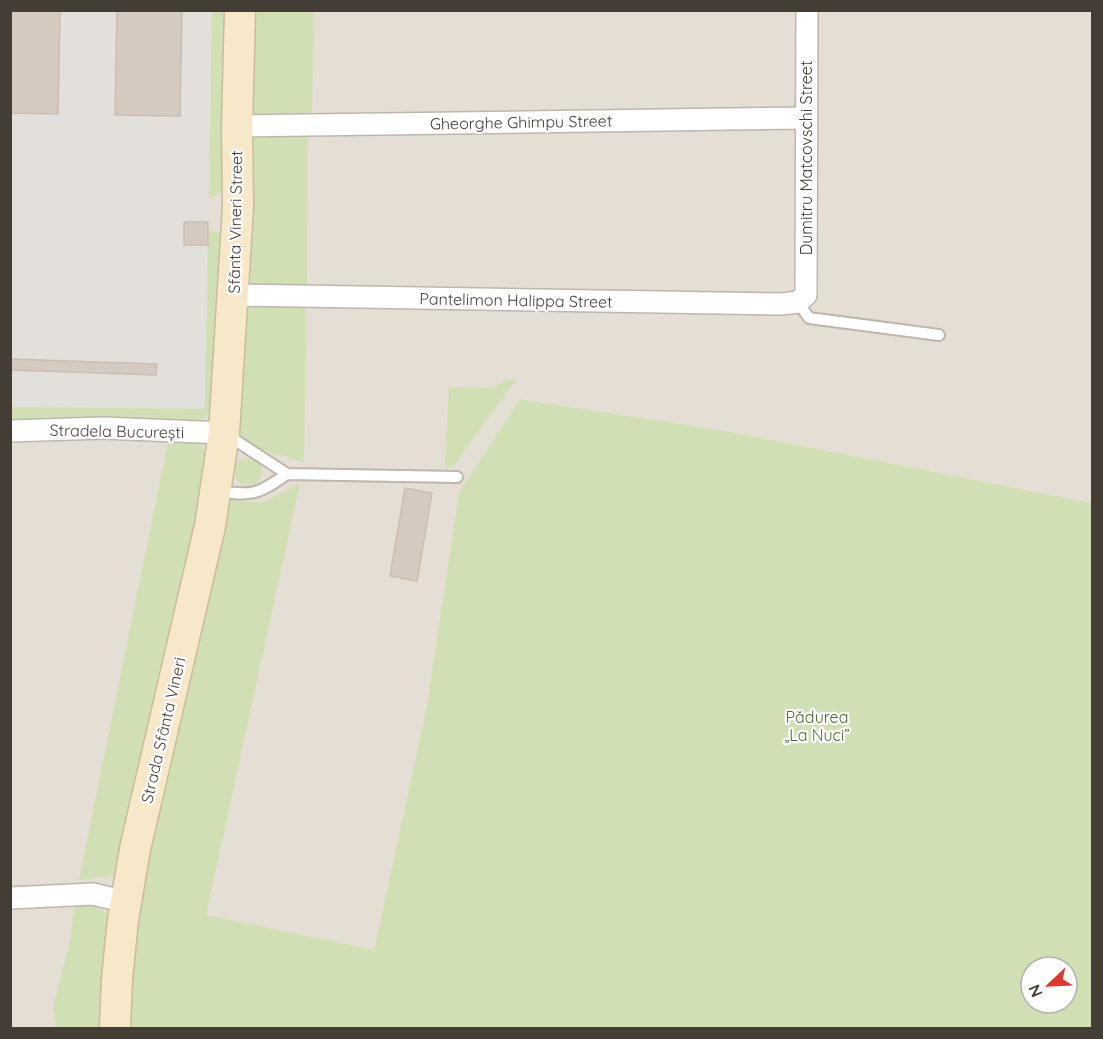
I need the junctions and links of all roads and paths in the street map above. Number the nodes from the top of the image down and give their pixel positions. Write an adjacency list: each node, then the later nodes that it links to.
1 (240, 10): 4 (street, Sfânta Vineri Street)
2 (807, 10): 3 (street, Dumitru Matcovschi Street)
3 (806, 118): 4 (street, Gheorghe Ghimpu Street); 6 (street, Dumitru Matcovschi Street)
4 (237, 126): 5 (street, Sfânta Vineri Street)
5 (233, 295): 6 (street, Pantelimon Halippa Street); 9 (street, Sfânta Vineri Street)
6 (798, 302): 7 (lane)
7 (939, 335)
8 (10, 431): 9 (street, Stradela București)
9 (224, 433): 10 (lane); 12 (street, Strada Sfânta Vineri)
10 (287, 474): 11 (lane); 12 (lane)
11 (457, 477)
12 (216, 492): 14 (street, Strada Sfânta Vineri)
13 (10, 897): 14 (street)
14 (126, 902): 15 (street, Strada Sfânta Vineri)
15 (115, 1029)

